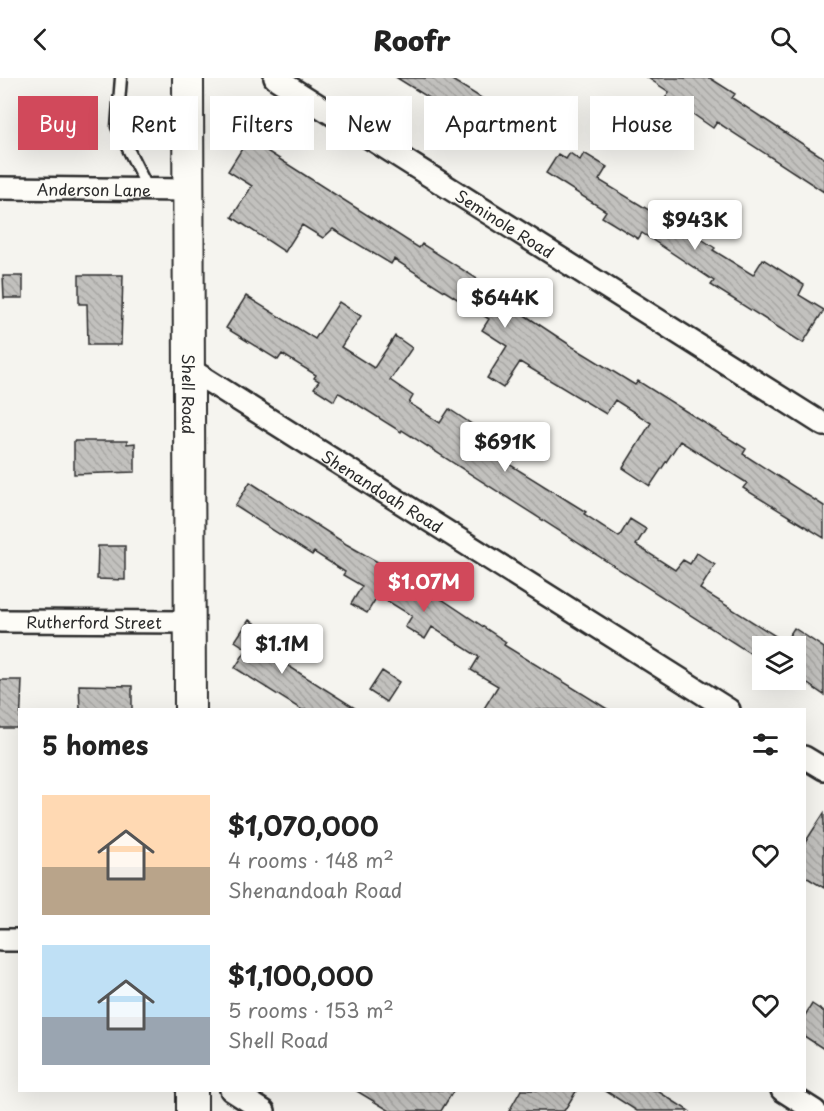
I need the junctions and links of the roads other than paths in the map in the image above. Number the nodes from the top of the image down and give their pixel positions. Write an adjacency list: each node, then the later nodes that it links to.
1 (121, 78): 5 (lane)
2 (188, 78): 6 (street, Shell Road)
3 (275, 78): 8 (street, Seminole Road)
4 (0, 188): 5 (street, Anderson Lane)
5 (148, 189): 6 (street, Anderson Lane)
6 (189, 190): 7 (street, Shell Road)
7 (188, 368): 10 (street, Shell Road); 12 (street, Shenandoah Road)
8 (824, 425)
9 (0, 621): 10 (street, Rutherford Street)
10 (189, 622): 11 (street, Shell Road)
11 (190, 708)
12 (726, 708)
13 (806, 758): 14 (street)
14 (824, 769)
15 (0, 940): 16 (street)
16 (18, 940)
17 (192, 1092): 20 (street)
18 (234, 1092): 21 (street)
19 (785, 1092): 22 (street)
20 (192, 1111)
21 (264, 1111)
22 (815, 1111)

